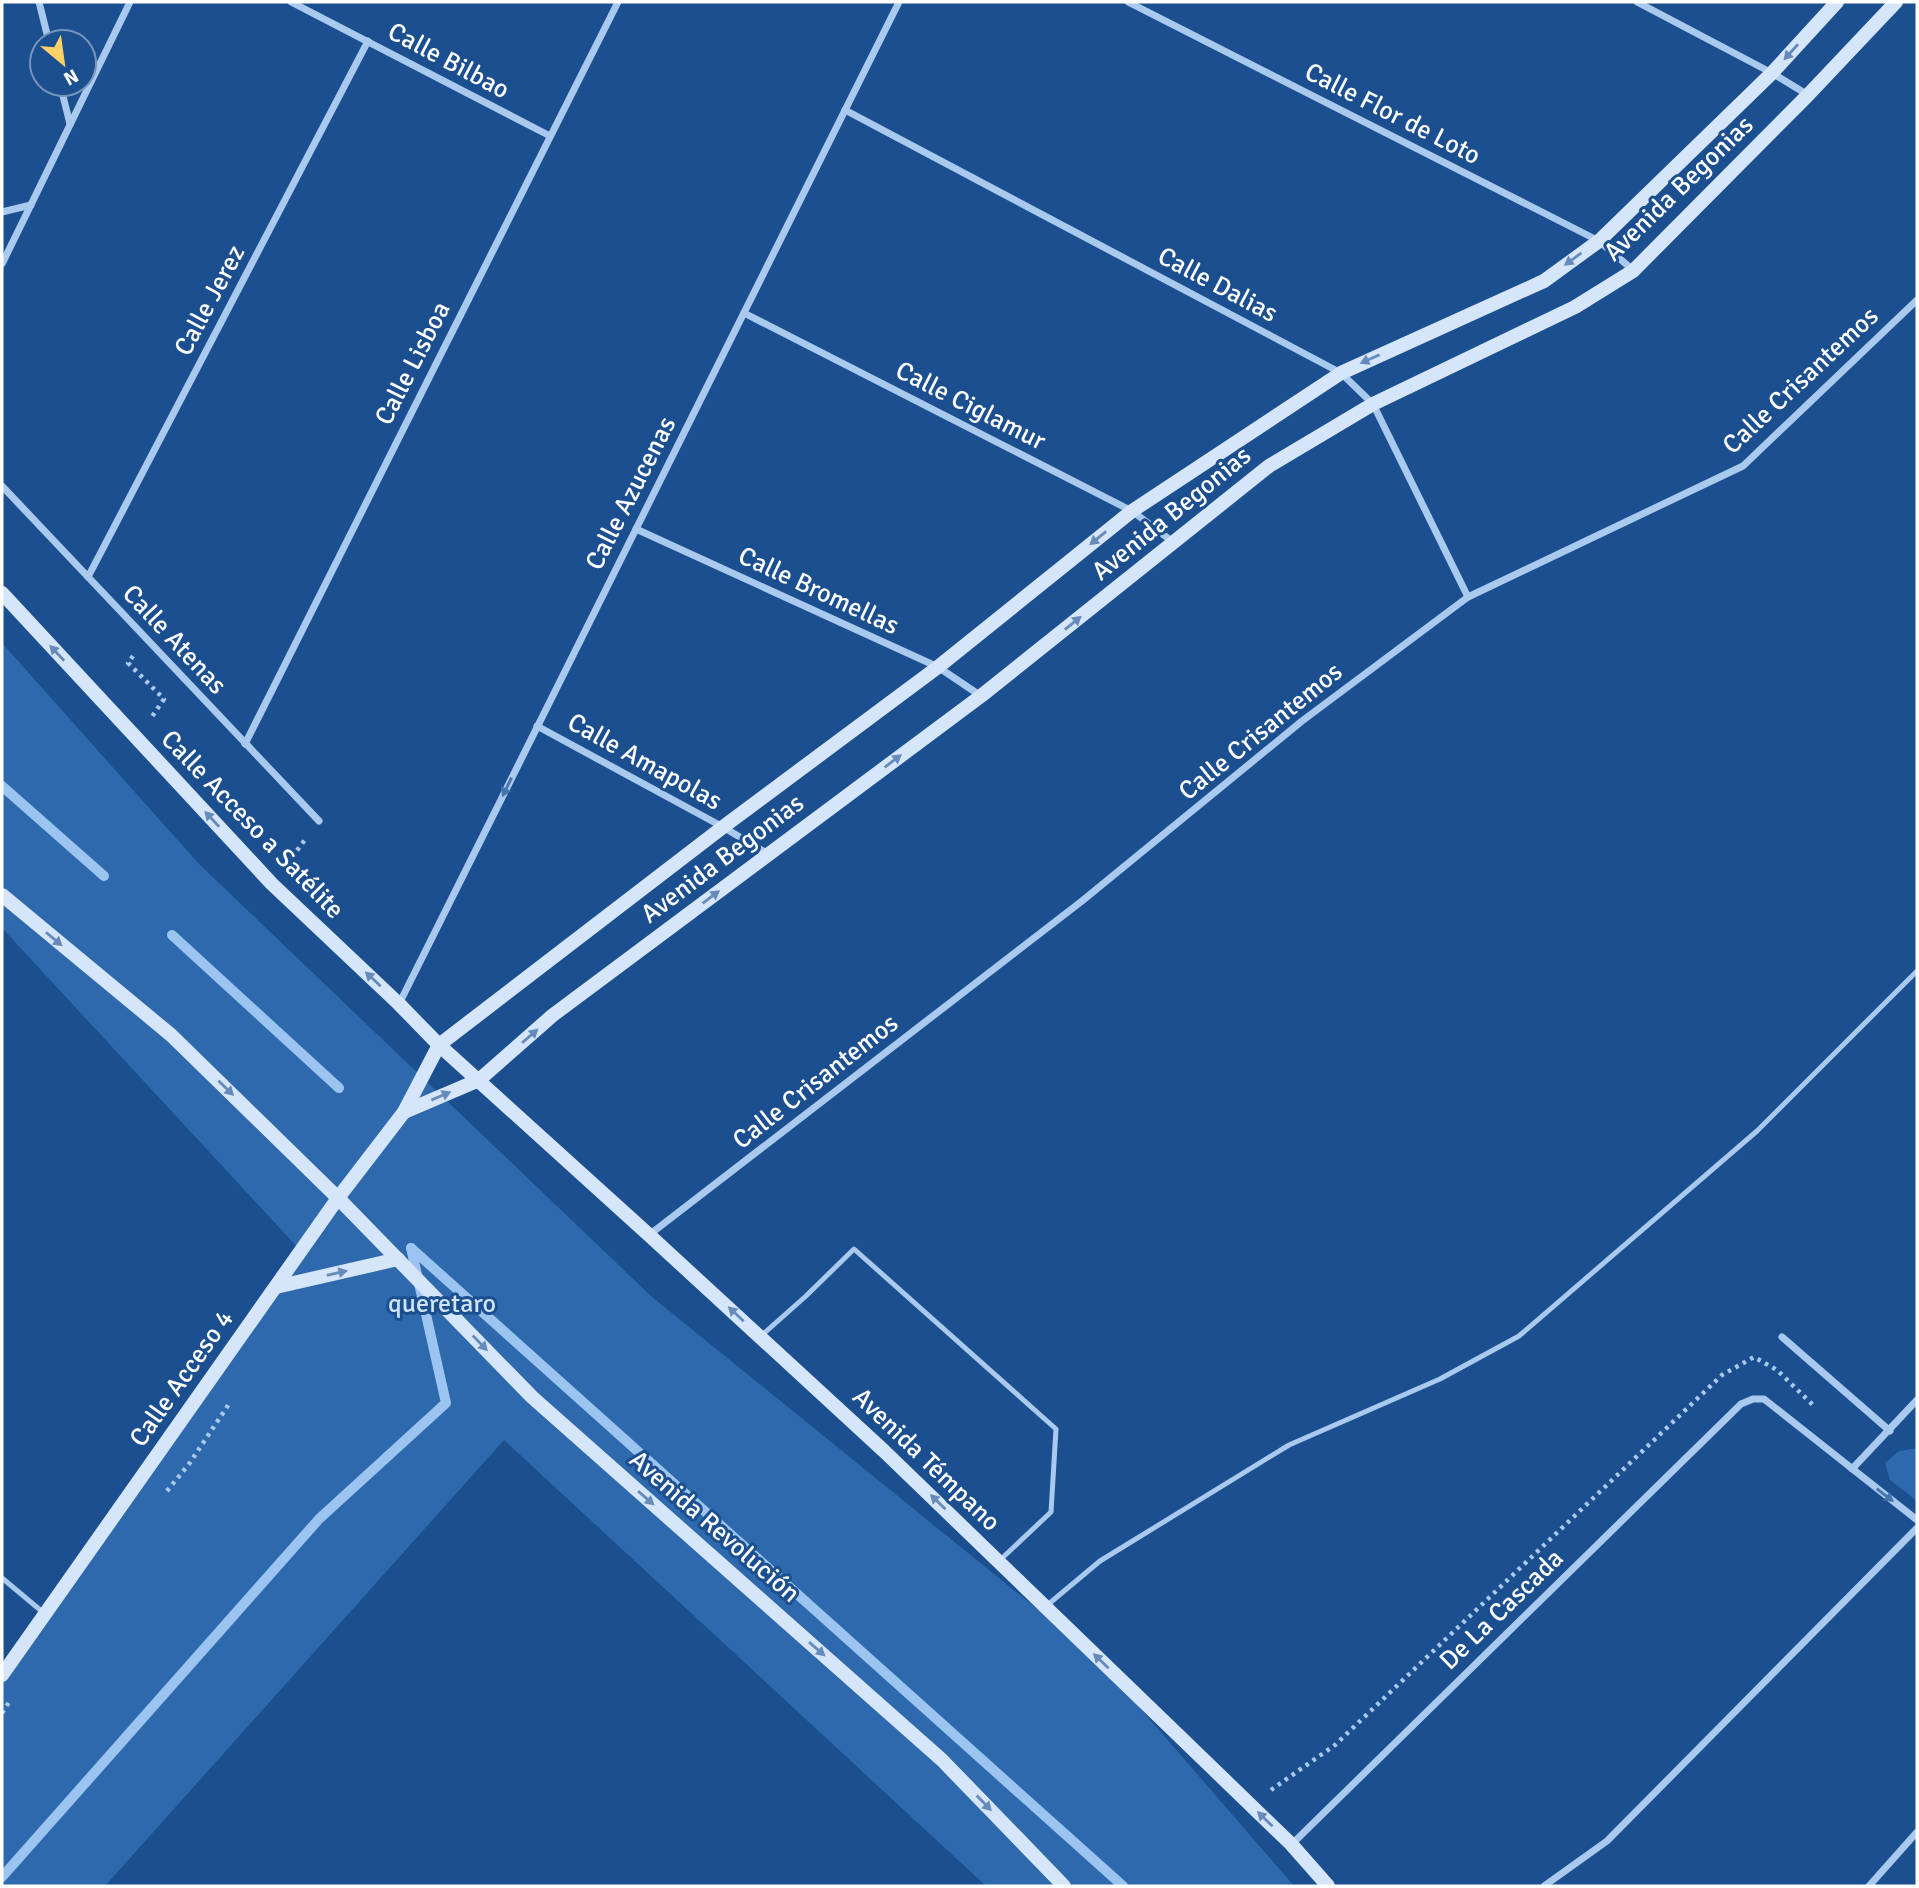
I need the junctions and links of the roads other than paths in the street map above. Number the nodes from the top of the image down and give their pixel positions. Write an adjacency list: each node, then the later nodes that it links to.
1 (39, 2): 10 (street)
2 (130, 2): 16 (street)
3 (291, 2): 11 (street, Calle Bilbao)
4 (618, 2): 17 (street, Calle Lisboa)
5 (900, 2): 15 (street, Calle Azucenas)
6 (1128, 2): 20 (street, Calle Flor de Loto)
7 (1637, 2): 12 (street)
8 (1837, 2): 12 (street, Avenida Begonias, one-way to 12)
9 (1896, 2): 13 (street, Avenida Begonias)
10 (46, 28)
11 (368, 41): 17 (street, Calle Bilbao); 31 (street, Calle Jerez)
12 (1772, 73): 13 (street); 20 (street, Avenida Begonias)
13 (1808, 95): 22 (street, Avenida Begonias)
14 (63, 98): 16 (street)
15 (845, 110): 24 (street, Calle Azucenas); 25 (street, Calle Dalias)
16 (70, 125): 18 (street)
17 (550, 136): 37 (street, Calle Lisboa)
18 (31, 205): 19 (street); 21 (street)
19 (2, 212)
20 (1599, 241): 22 (street, Calle Flor de Loto); 25 (street, Avenida Begonias, one-way to 25)
21 (2, 264)
22 (1633, 271): 26 (street, Avenida Begonias)
23 (1917, 300): 33 (street, Calle Crisantemos)
24 (744, 313): 28 (street, Calle Ciglamur); 29 (street, Calle Azucenas)
25 (1341, 373): 26 (street, Calle Dalias); 28 (street, Avenida Begonias)
26 (1373, 404): 30 (street, Avenida Begonias); 33 (street, Calle Dalias)
27 (2, 486): 31 (street, Calle Atenas)
28 (1132, 511): 30 (street, Calle Ciglamur); 34 (street, Avenida Begonias, one-way to 34)
29 (636, 529): 34 (street, Calle Bromellas); 36 (street, Calle Azucenas)
30 (1173, 543): 35 (street, Avenida Begonias, one-way to 30)
31 (88, 577): 37 (street, Calle Atenas)
32 (2, 593): 43 (street, Calle Acceso a Satélite, one-way to 32)
33 (1468, 597): 48 (street, Calle Crisantemos)
34 (938, 667): 35 (street, Calle Bromellas); 39 (street, Avenida Begonias)
35 (981, 696): 40 (street, Avenida Begonias, one-way to 35)
36 (537, 726): 39 (street, Calle Amapolas); 43 (street, Calle Azucenas, one-way to 43)
37 (245, 744): 38 (street, Calle Atenas)
38 (319, 821)
39 (723, 827): 40 (street, Calle Amapolas); 44 (street, Avenida Begonias)
40 (768, 854): 45 (street, Avenida Begonias, one-way to 40)
41 (2, 895): 47 (street, one-way to 47)
42 (1917, 971): 60 (lane)
43 (399, 1004): 44 (street, Calle Acceso a Satélite)
44 (439, 1045): 45 (street, Calle Acceso a Satélite); 46 (street, Calle Acceso 4)
45 (479, 1080): 46 (street, Calle Acceso 4, one-way to 45); 48 (street, Avenida Témpano)
46 (404, 1112): 47 (street, Calle Acceso 4)
47 (338, 1198): 49 (street, Avenida Revolución); 50 (street, Calle Acceso 4)
48 (649, 1235): 51 (street, Avenida Témpano, one-way to 48)
49 (398, 1259): 50 (street, one-way to 49); 65 (street, Avenida Revolución, one-way to 65)
50 (276, 1287): 61 (street, Calle Acceso 4)
51 (760, 1336): 58 (street, Avenida Témpano, one-way to 51); 58 (lane)
52 (1782, 1337): 54 (street)
53 (1915, 1406): 54 (street)
54 (1890, 1431): 55 (street)
55 (1852, 1469): 56 (street, one-way to 56); 64 (street, De La Cascada)
56 (1917, 1520)
57 (1917, 1528): 67 (street)
58 (999, 1561): 60 (street, Avenida Témpano)
59 (2, 1578): 61 (lane)
60 (1045, 1606): 64 (street, Avenida Témpano, one-way to 60)
61 (44, 1614): 62 (street, Calle Acceso 4)
62 (2, 1675)
63 (1917, 1832): 68 (street)
64 (1291, 1844): 66 (street, Avenida Témpano)
65 (1064, 1886)
66 (1328, 1886)
67 (1544, 1886)
68 (1869, 1886)

